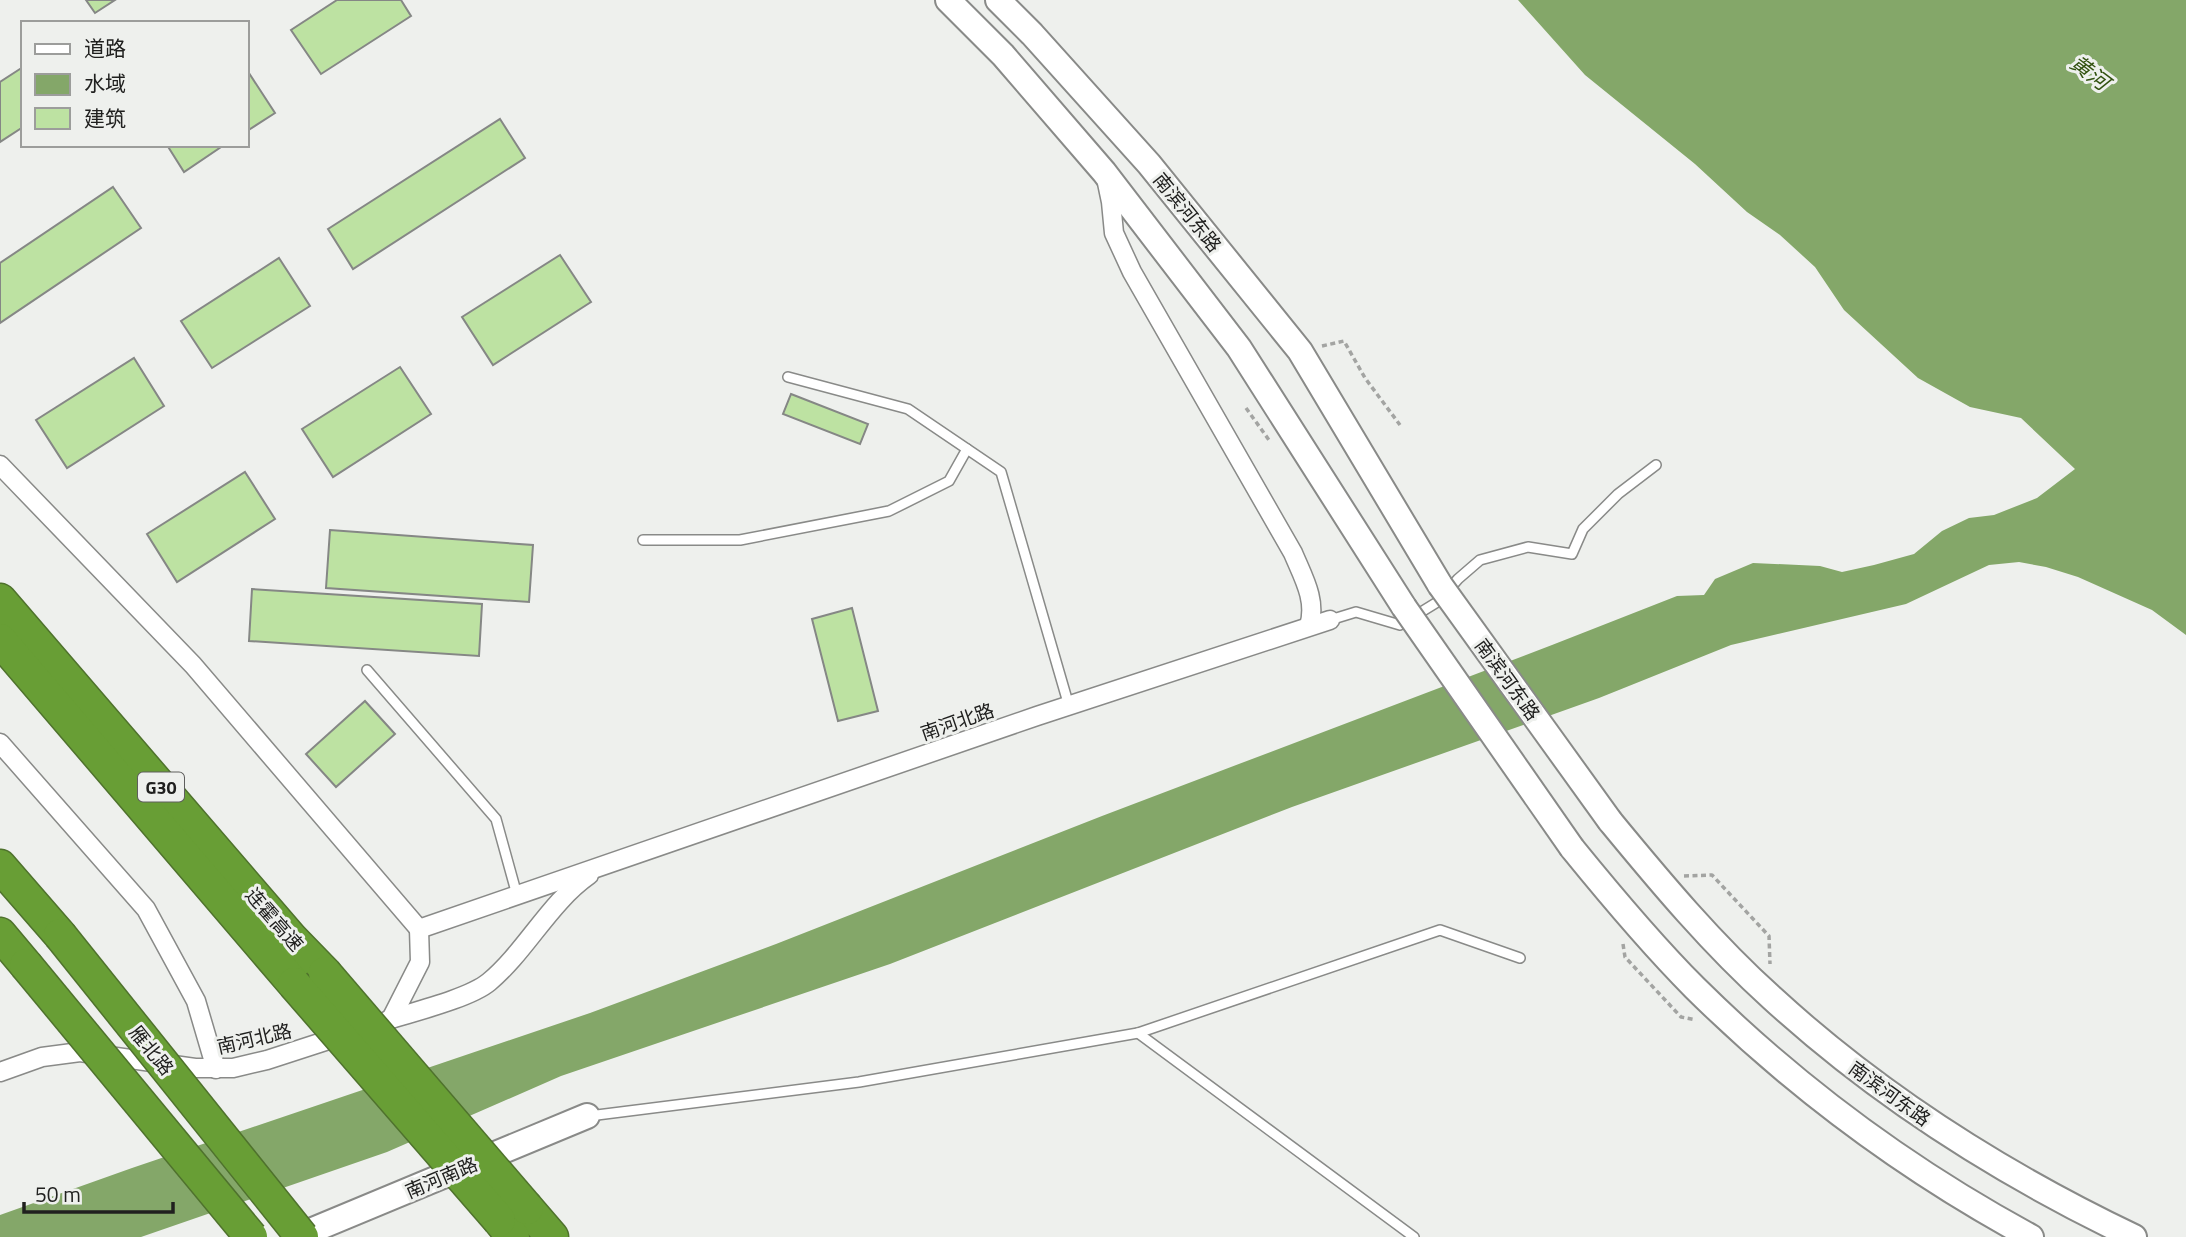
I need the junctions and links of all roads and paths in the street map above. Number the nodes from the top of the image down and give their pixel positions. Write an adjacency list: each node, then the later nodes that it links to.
1 (948, 0): 3 (main road)
2 (998, 0): 20 (main road, 南滨河东路, bridge)
3 (1104, 172): 13 (street); 37 (main road, bridge)
4 (1344, 341): 6 (path)
5 (789, 377): 7 (lane)
6 (1400, 425)
7 (967, 449): 10 (lane); 16 (lane)
8 (0, 465): 22 (street)
9 (1656, 465): 12 (lane)
10 (643, 540)
11 (0, 600): 35 (highway, 连霍高速 / G30, bridge)
12 (1330, 620): 13 (street, 南河北路)
13 (1309, 626): 16 (street, 南河北路)
14 (0, 640): 31 (highway, 连霍高速 / G30, bridge)
15 (367, 670): 21 (lane)
16 (1069, 706): 19 (street, 南河北路)
17 (0, 743): 28 (street)
18 (0, 866): 34 (highway, 雁北路, bridge)
19 (600, 867): 21 (street, 南河北路); 26 (street, 南河北路)
20 (1654, 876): 25 (main road, 南滨河东路); 25 (path)
21 (517, 895): 22 (street, 南河北路)
22 (419, 929): 26 (street)
23 (0, 934): 32 (highway, bridge)
24 (1520, 958): 27 (lane)
25 (1771, 997): 38 (main road, 南滨河东路)
26 (391, 1019): 28 (street, 南河北路)
27 (1138, 1033): 30 (lane); 36 (lane)
28 (216, 1069): 29 (street, 南河北路)
29 (0, 1072)
30 (587, 1116): 33 (main road, 南河南路)
31 (506, 1229)
32 (251, 1237)
33 (296, 1237)
34 (302, 1237)
35 (552, 1237)
36 (1414, 1237)
37 (2031, 1237)
38 (2134, 1237)

